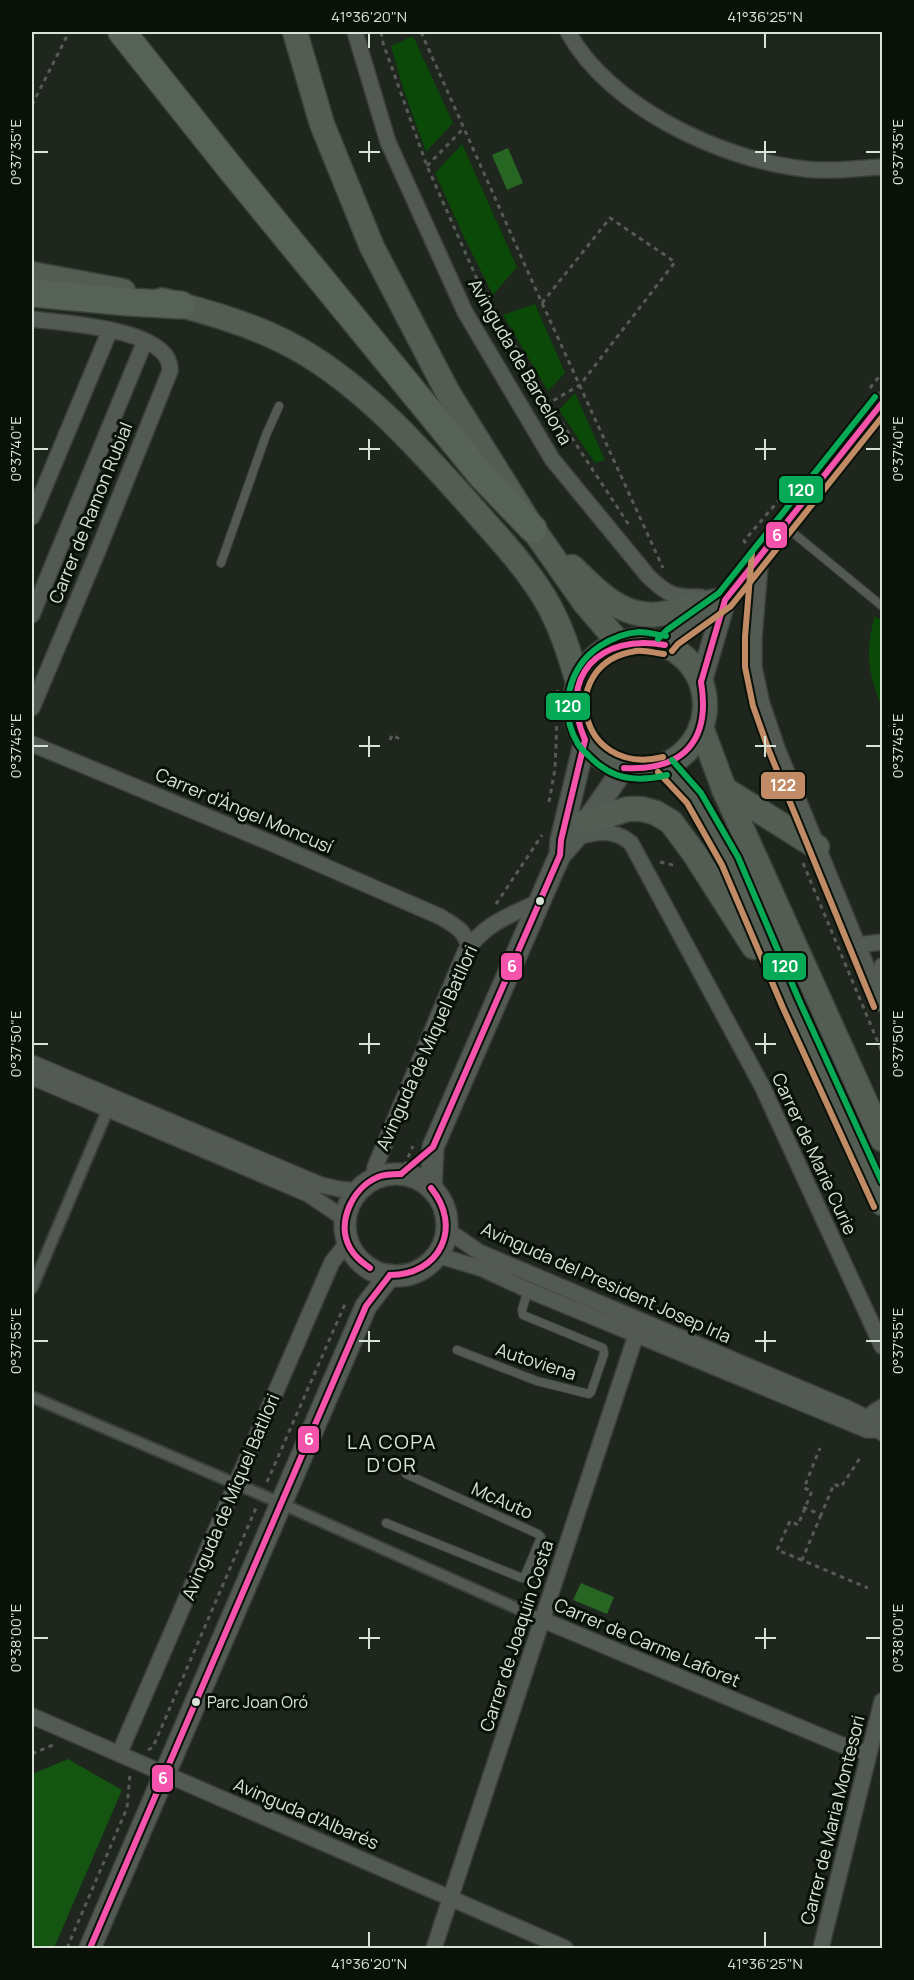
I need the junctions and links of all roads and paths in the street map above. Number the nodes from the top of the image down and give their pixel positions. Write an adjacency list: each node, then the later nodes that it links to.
1 (69, 32): 8 (path)
2 (122, 32): 26 (highway)
3 (295, 32): 26 (main road)
4 (355, 32): 29 (street, Avinguda de Barcelona)
5 (381, 32): 10 (path)
6 (421, 32): 9 (path)
7 (568, 32): 11 (street)
8 (32, 105)
9 (464, 128): 10 (path); 14 (path)
10 (428, 166): 21 (path)
11 (882, 167)
12 (32, 274): 15 (main road)
13 (32, 293): 15 (highway)
14 (542, 303): 19 (path); 19 (path)
15 (181, 305): 36 (main road)
16 (32, 319): 17 (street, Carrer de Ramon Rubial)
17 (110, 330): 18 (street, Carrer de Ramon Rubial); 23 (street)
18 (145, 341): 32 (street, Carrer de Ramon Rubial); 37 (street, Carrer de Ramon Rubial)
19 (580, 385): 21 (path); 29 (path)
20 (882, 403): 24 (main road)
21 (549, 404): 25 (path)
22 (279, 406): 28 (lane)
23 (32, 517)
24 (783, 525): 27 (main road); 31 (lane)
25 (632, 529)
26 (533, 530): 30 (main road); 33 (main road)
27 (761, 553): 30 (main road); 47 (street)
28 (221, 563)
29 (676, 597): 30 (street)
30 (725, 600): 34 (main road); 35 (main road)
31 (882, 606)
32 (32, 615)
33 (620, 644): 34 (main road); 36 (main road)
34 (665, 645): 35 (main road)
35 (701, 682): 38 (main road)
36 (579, 686): 40 (main road)
37 (32, 708)
38 (701, 728): 43 (main road); 45 (main road)
39 (390, 740): 42 (path)
40 (585, 740): 44 (main road); 48 (main road, Avinguda de Miquel Batllori)
41 (32, 744): 52 (street, Carrer d'Àngel Moncusí)
42 (398, 744)
43 (665, 766): 44 (main road); 59 (main road)
44 (624, 768): 46 (main road, Avinguda de Miquel Batllori)
45 (724, 789): 47 (main road); 64 (main road)
46 (580, 830): 48 (main road, Avinguda de Miquel Batllori); 59 (main road); 80 (street, Carrer de Marie Curie)
47 (808, 851): 55 (street); 60 (path)
48 (560, 855): 51 (main road, Avinguda de Miquel Batllori)
49 (659, 862): 50 (path)
50 (680, 867)
51 (540, 901): 53 (street); 65 (main road, Avinguda de Miquel Batllori)
52 (441, 917): 53 (street, Carrer d'Àngel Moncusí); 56 (street, Carrer d'Àngel Moncusí)
53 (490, 924): 56 (street, Avinguda de Miquel Batllori)
54 (882, 942): 55 (street)
55 (857, 945): 58 (street)
56 (469, 947): 67 (street, Avinguda de Miquel Batllori)
57 (882, 966): 58 (street)
58 (879, 997)
59 (791, 1004): 69 (main road)
60 (882, 1052)
61 (32, 1063): 67 (street)
62 (32, 1077): 63 (street)
63 (108, 1109): 70 (street); 76 (street)
64 (882, 1139)
65 (433, 1147): 66 (main road, Avinguda de Miquel Batllori); 68 (main road, Avinguda de Miquel Batllori)
66 (401, 1174): 67 (main road); 68 (main road)
67 (367, 1184): 70 (main road)
68 (431, 1188): 71 (main road)
69 (882, 1203)
70 (345, 1218): 72 (main road)
71 (447, 1230): 73 (main road); 84 (street, Avinguda del President Josep Irla)
72 (348, 1242): 74 (main road); 89 (street, Avinguda de Miquel Batllori)
73 (437, 1255): 75 (main road); 77 (street, Avinguda del President Josep Irla)
74 (370, 1268): 75 (main road); 78 (main road)
75 (390, 1275): 78 (main road)
76 (32, 1288)
77 (528, 1290): 79 (street, Avinguda del President Josep Irla); 81 (lane, Autoviena)
78 (358, 1302): 90 (main road); 90 (path)
79 (636, 1335): 85 (street, Avinguda del President Josep Irla); 96 (street, Carrer de Joaquin Costa)
80 (882, 1346)
81 (457, 1350)
82 (32, 1397): 89 (street, Carrer de Carme Laforet)
83 (882, 1407): 84 (street)
84 (868, 1418): 85 (street, Avinguda del President Josep Irla)
85 (881, 1429)
86 (820, 1448): 91 (path)
87 (860, 1458): 92 (path)
88 (406, 1474): 93 (lane, McAuto)
89 (237, 1484): 90 (street, Carrer de Carme Laforet); 102 (street, Avinguda de Miquel Batllori)
90 (272, 1499): 96 (street, Carrer de Carme Laforet); 102 (path); 103 (main road)
91 (804, 1507): 92 (path); 94 (path)
92 (821, 1515): 94 (path)
93 (386, 1523)
94 (802, 1560): 95 (path)
95 (868, 1588)
96 (543, 1620): 100 (street, Carrer de Carme Laforet); 104 (street, Carrer de Joaquin Costa)
97 (882, 1701): 100 (street, Carrer de Maria Montesori)
98 (32, 1716): 102 (street, Avinguda d'Albarés)
99 (53, 1745): 101 (path)
100 (869, 1753): 109 (street, Carrer de Maria Montesori)
101 (32, 1754)
102 (125, 1757): 103 (street, Avinguda d'Albarés); 105 (path)
103 (165, 1774): 104 (street, Avinguda d'Albarés); 106 (main road)
104 (451, 1898): 107 (street, Carrer de Joaquin Costa); 108 (street, Avinguda d'Albarés)
105 (67, 1948)
106 (90, 1948)
107 (434, 1948)
108 (565, 1948)
109 (822, 1948)

